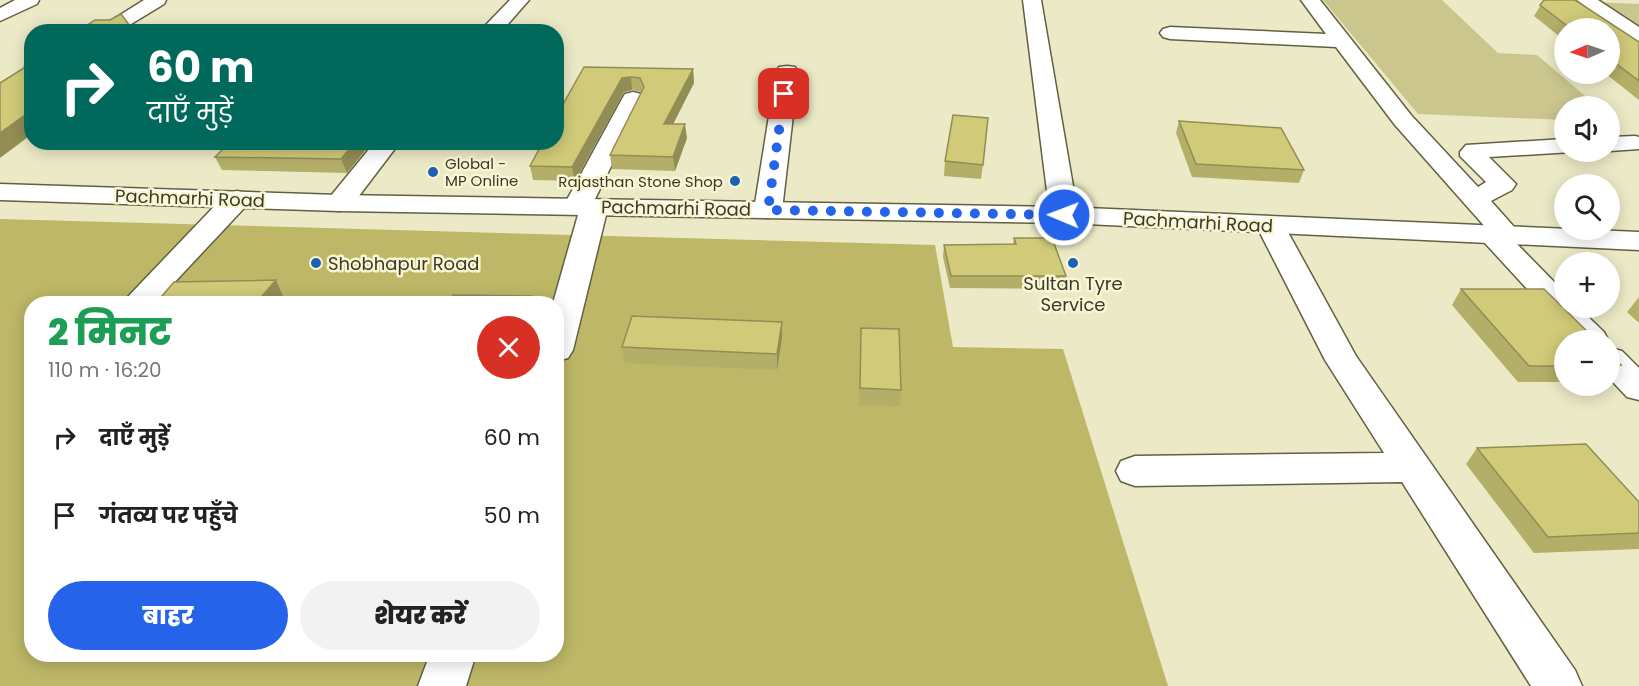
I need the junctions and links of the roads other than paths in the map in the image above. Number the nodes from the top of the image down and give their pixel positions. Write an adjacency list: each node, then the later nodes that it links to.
1 (30, 0): 7 (street)
2 (157, 0): 8 (street)
3 (520, 0): 9 (street)
4 (1032, 0): 27 (street)
5 (1311, 0): 12 (street)
6 (1586, 0): 11 (street)
7 (0, 15)
8 (116, 24)
9 (497, 24)
10 (1170, 33): 12 (street)
11 (1639, 36)
12 (1341, 41): 16 (street)
13 (787, 72): 26 (street)
14 (633, 99): 25 (street)
15 (1369, 118): 16 (street)
16 (1403, 120): 23 (street)
17 (1635, 143): 18 (street)
18 (1620, 144)
19 (1554, 146): 23 (street)
20 (381, 150): 24 (street)
21 (0, 192): 22 (street, Pachmarhi Road)
22 (237, 199): 24 (street, Pachmarhi Road); 31 (street)
23 (1474, 199): 29 (street)
24 (339, 202): 25 (street, Pachmarhi Road)
25 (585, 207): 26 (street, Pachmarhi Road); 32 (street)
26 (768, 210): 27 (street, Pachmarhi Road)
27 (1064, 215): 28 (street, Pachmarhi Road)
28 (1270, 225): 29 (street, Pachmarhi Road); 36 (street)
29 (1501, 237): 30 (street, Pachmarhi Road); 33 (street)
30 (1638, 242)
31 (145, 296)
32 (564, 311)
33 (1583, 330)
34 (1620, 368): 35 (street)
35 (1639, 388)
36 (1413, 467): 37 (street); 40 (street)
37 (1136, 471)
38 (450, 662): 39 (street)
39 (442, 686)
40 (1558, 686)

